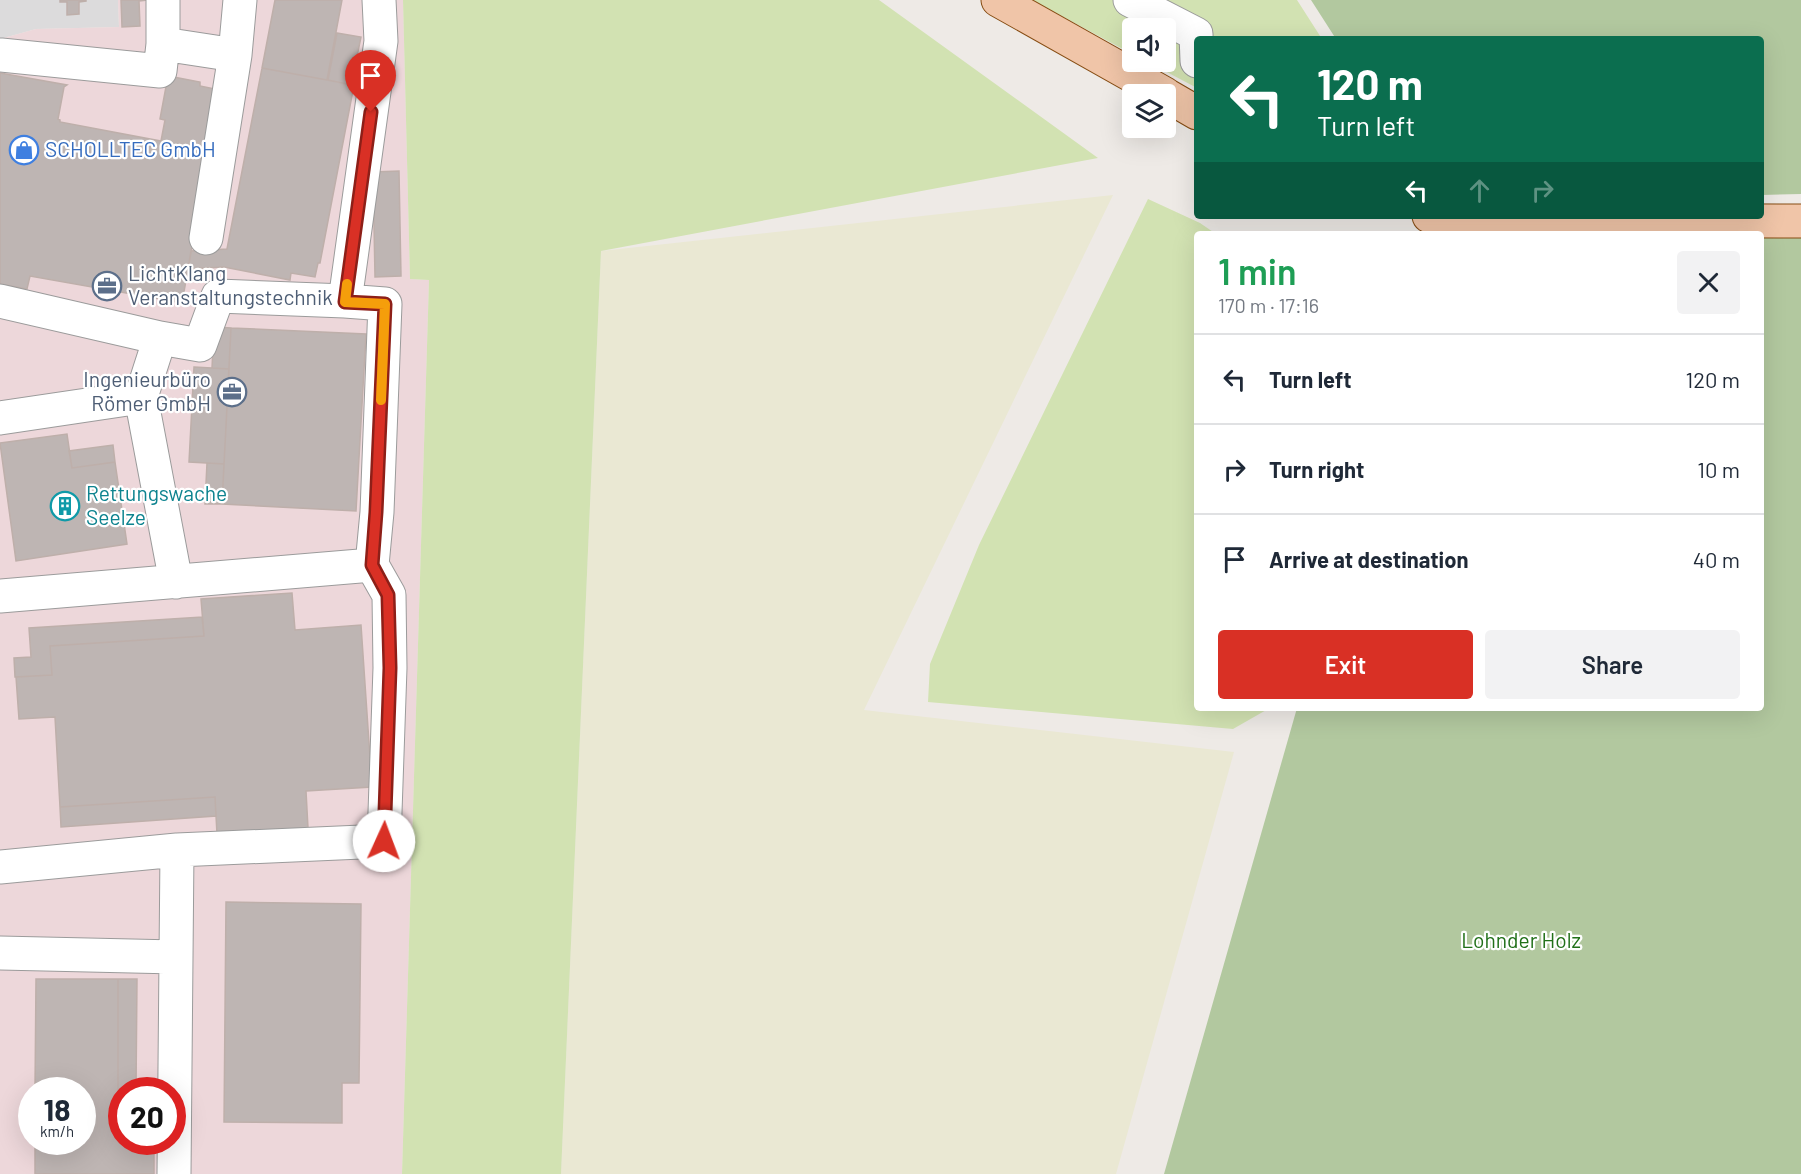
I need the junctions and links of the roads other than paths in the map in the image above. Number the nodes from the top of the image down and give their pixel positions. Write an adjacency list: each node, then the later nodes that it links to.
1 (163, 0): 7 (lane)
2 (240, 0): 9 (lane)
3 (379, 0): 17 (lane)
4 (998, 0): 10 (main road)
5 (1130, 0): 6 (lane)
6 (1196, 36)
7 (163, 44): 8 (lane); 9 (lane)
8 (1, 55)
9 (235, 55): 15 (lane)
10 (1146, 84)
11 (1176, 101): 12 (main road)
12 (1194, 111)
13 (1442, 219): 14 (main road)
14 (1801, 221)
15 (206, 238)
16 (0, 301): 18 (lane)
17 (345, 302): 18 (lane); 21 (lane)
18 (160, 338): 19 (lane)
19 (141, 397): 20 (lane); 22 (lane)
20 (0, 418)
21 (372, 565): 22 (lane); 24 (lane)
22 (176, 582): 23 (lane)
23 (0, 596)
24 (177, 850): 25 (lane); 27 (lane)
25 (0, 867)
26 (0, 953): 27 (lane)
27 (176, 957): 28 (lane)
28 (174, 1174)

